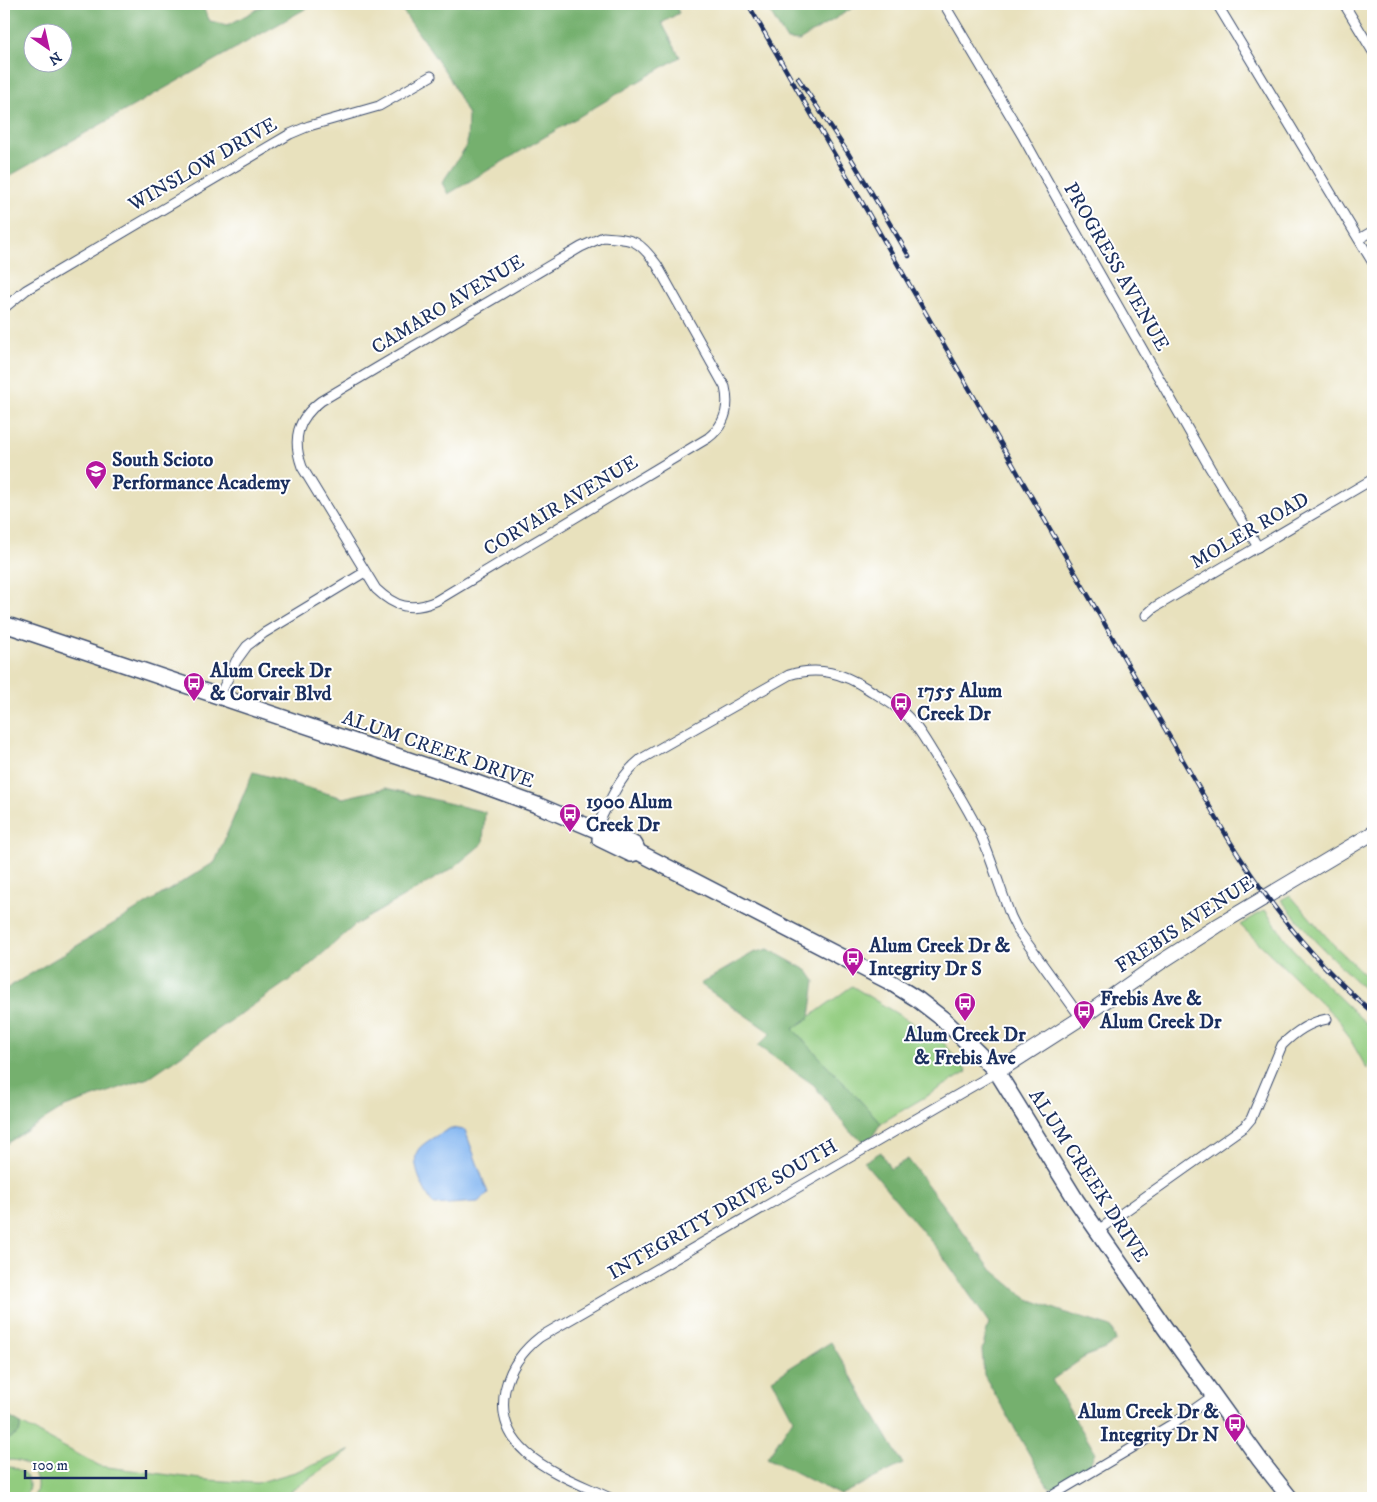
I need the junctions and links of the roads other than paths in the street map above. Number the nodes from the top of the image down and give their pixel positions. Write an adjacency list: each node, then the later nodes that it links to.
1 (944, 4): 12 (street, PROGRESS AVENUE)
2 (1218, 4): 8 (street)
3 (1344, 4): 4 (street)
4 (1373, 52)
5 (431, 76): 10 (street, WINSLOW DRIVE)
6 (1373, 231): 8 (street)
7 (627, 239): 13 (street, CAMARO AVENUE); 13 (street, CORVAIR AVENUE)
8 (1359, 239): 9 (street)
9 (1373, 263)
10 (4, 308)
11 (1373, 479): 12 (street, MOLER ROAD)
12 (1258, 547): 14 (street, MOLER ROAD)
13 (365, 572): 16 (street)
14 (1146, 615)
15 (4, 624): 16 (main road, ALUM CREEK DRIVE)
16 (220, 697): 17 (main road, ALUM CREEK DRIVE)
17 (598, 831): 19 (street); 21 (main road, ALUM CREEK DRIVE)
18 (1373, 833): 19 (main road, FREBIS AVENUE)
19 (1081, 1018): 21 (main road, FREBIS AVENUE)
20 (1327, 1019): 22 (street)
21 (997, 1072): 22 (main road, ALUM CREEK DRIVE); 24 (street, INTEGRITY DRIVE SOUTH)
22 (1097, 1231): 23 (main road, ALUM CREEK DRIVE)
23 (1214, 1396): 25 (street); 26 (main road, ALUM CREEK DRIVE)
24 (610, 1498)
25 (1048, 1498)
26 (1290, 1498)

